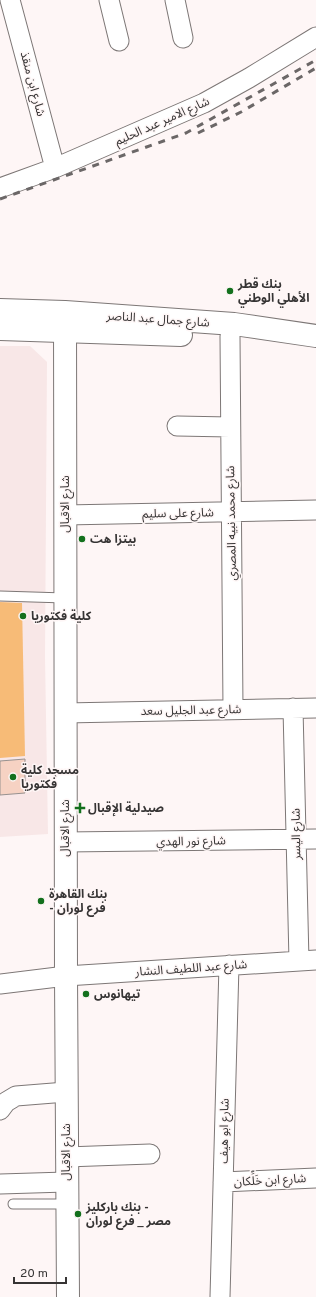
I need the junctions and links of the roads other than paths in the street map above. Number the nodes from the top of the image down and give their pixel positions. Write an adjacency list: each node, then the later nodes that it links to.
1 (10, 0): 7 (street, شارع ابن منقذ)
2 (109, 0): 6 (street)
3 (175, 0): 5 (street)
4 (316, 37): 7 (street, شارع الامير عبد الحليم)
5 (183, 38)
6 (119, 40)
7 (55, 168): 8 (street, شارع الامير عبد الحليم)
8 (0, 188)
9 (0, 310): 10 (street, شارع جمال عبد الناصر)
10 (65, 321): 11 (street, شارع جمال عبد الناصر); 12 (street, شارع جمال عبد الناصر); 13 (street, شارع جمال عبد الناصر); 19 (street, شارع الاقبال)
11 (0, 329)
12 (230, 336): 14 (street, شارع جمال عبد الناصر); 16 (street, شارع محمد نبيه المصري)
13 (316, 336)
14 (316, 346)
15 (177, 426): 16 (street)
16 (230, 427): 18 (street, شارع محمد نبيه المصري)
17 (316, 510): 18 (street, شارع على سليم)
18 (231, 512): 19 (street, شارع على سليم); 24 (street, شارع محمد نبيه المصري)
19 (65, 515): 21 (street, شارع الاقبال)
20 (0, 596): 21 (lane)
21 (65, 598): 25 (street, شارع الاقبال)
22 (293, 708): 23 (street, شارع عبد الجليل سعد); 24 (street, شارع عبد الجليل سعد); 26 (street, شارع اليسر)
23 (316, 708)
24 (233, 709): 25 (street, شارع عبد الجليل سعد)
25 (65, 713): 28 (street, شارع الاقبال)
26 (296, 839): 27 (street, شارع نور الهدي); 28 (street, شارع نور الهدي); 29 (street, شارع اليسر)
27 (316, 839)
28 (66, 842): 31 (street, شارع الاقبال)
29 (312, 962): 30 (street, شارع عبد اللطيف النشار)
30 (229, 965): 31 (street, شارع عبد اللطيف النشار); 39 (street, شارع ابو هيف)
31 (66, 976): 32 (street, شارع عبد اللطيف النشار); 33 (street, شارع الاقبال)
32 (0, 984)
33 (66, 1092): 34 (street); 36 (street, شارع الاقبال)
34 (0, 1110)
35 (150, 1154): 36 (street)
36 (66, 1157): 38 (street, شارع الاقبال)
37 (316, 1178): 39 (street, شارع ابن خَلِّكان)
38 (66, 1182): 40 (street); 42 (street, شارع الاقبال)
39 (223, 1182): 44 (street, شارع ابو هيف)
40 (0, 1184)
41 (13, 1204): 42 (lane)
42 (66, 1204): 43 (street, شارع الاقبال)
43 (68, 1297)
44 (220, 1297)

